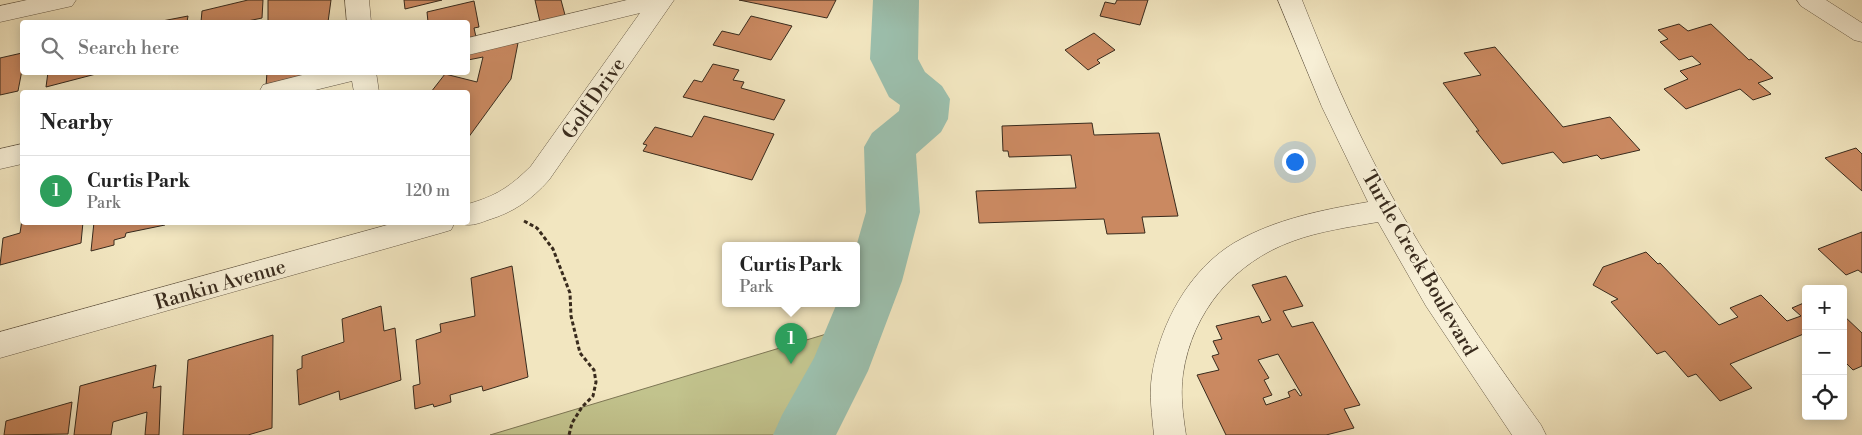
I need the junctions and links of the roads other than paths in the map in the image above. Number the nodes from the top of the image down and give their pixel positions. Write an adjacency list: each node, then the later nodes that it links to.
1 (64, 0): 6 (street)
2 (357, 0): 7 (street)
3 (661, 0): 9 (street); 17 (street, Golf Drive)
4 (1290, 0): 16 (street, Turtle Creek Boulevard)
5 (1809, 0): 8 (street)
6 (0, 14)
7 (359, 20)
8 (1862, 34)
9 (470, 46)
10 (341, 75): 12 (street)
11 (364, 75): 13 (street)
12 (280, 90)
13 (366, 90)
14 (20, 154): 15 (street)
15 (0, 159)
16 (1385, 210): 21 (street); 22 (street, Turtle Creek Boulevard)
17 (470, 214)
18 (421, 225): 19 (street, Rankin Avenue)
19 (380, 231): 20 (street, Rankin Avenue)
20 (0, 345)
21 (1170, 435)
22 (1530, 435)

